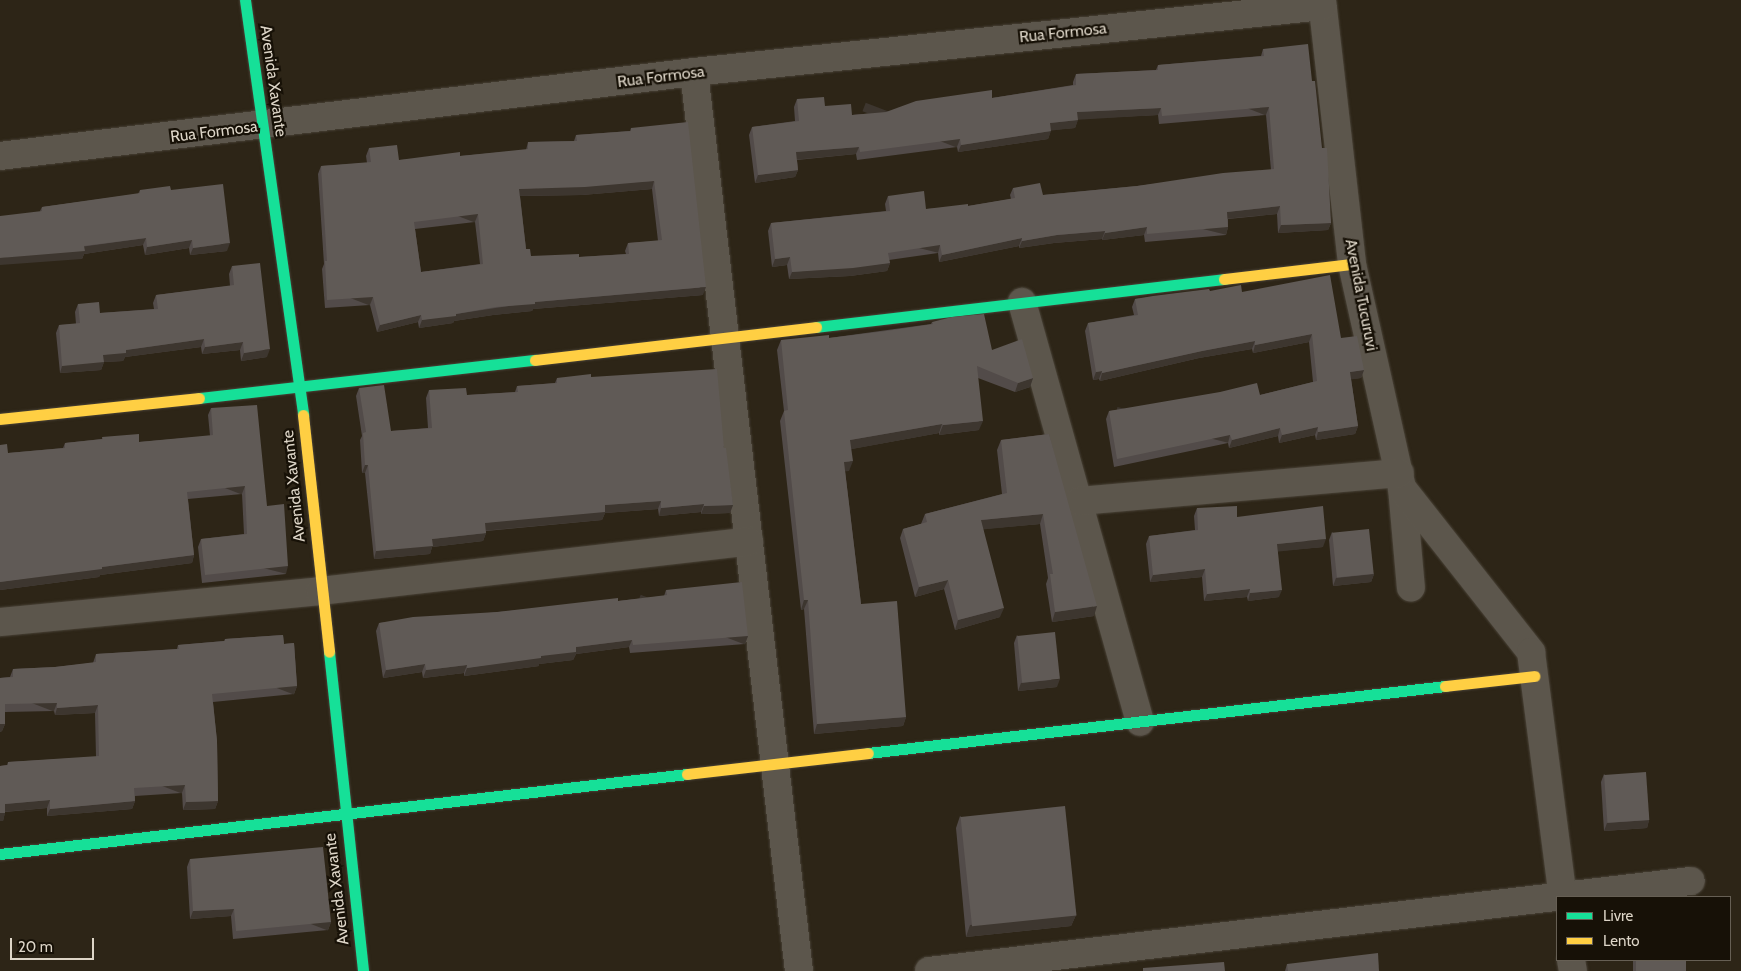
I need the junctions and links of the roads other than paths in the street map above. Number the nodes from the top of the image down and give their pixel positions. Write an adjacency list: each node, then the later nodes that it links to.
1 (245, 0): 4 (street, Avenida Xavante)
2 (1322, 3): 3 (street, Rua Formosa); 6 (street, Avenida Tucuruvi)
3 (694, 72): 4 (street, Rua Formosa); 8 (street)
4 (262, 126): 5 (street, Rua Formosa); 9 (street, Avenida Xavante)
5 (0, 156)
6 (1352, 264): 7 (street); 11 (street, Avenida Tucuruvi)
7 (1022, 302): 8 (street); 12 (street)
8 (725, 337): 9 (street); 13 (street)
9 (300, 387): 10 (street); 15 (street, Avenida Xavante)
10 (0, 419)
11 (1401, 480): 12 (street); 14 (street, Avenida Tucuruvi); 17 (street)
12 (1079, 501): 18 (street)
13 (749, 541): 15 (street); 19 (street)
14 (1411, 588)
15 (320, 591): 16 (street); 20 (street, Avenida Xavante)
16 (0, 622)
17 (1534, 676): 18 (street); 23 (street)
18 (1140, 722): 19 (street)
19 (774, 764): 20 (street); 27 (street)
20 (344, 814): 21 (street); 26 (street, Avenida Xavante)
21 (0, 854)
22 (1691, 881): 24 (street)
23 (1563, 896)
24 (1571, 896)
25 (1556, 898): 28 (street)
26 (363, 971)
27 (799, 971)
28 (929, 971)

